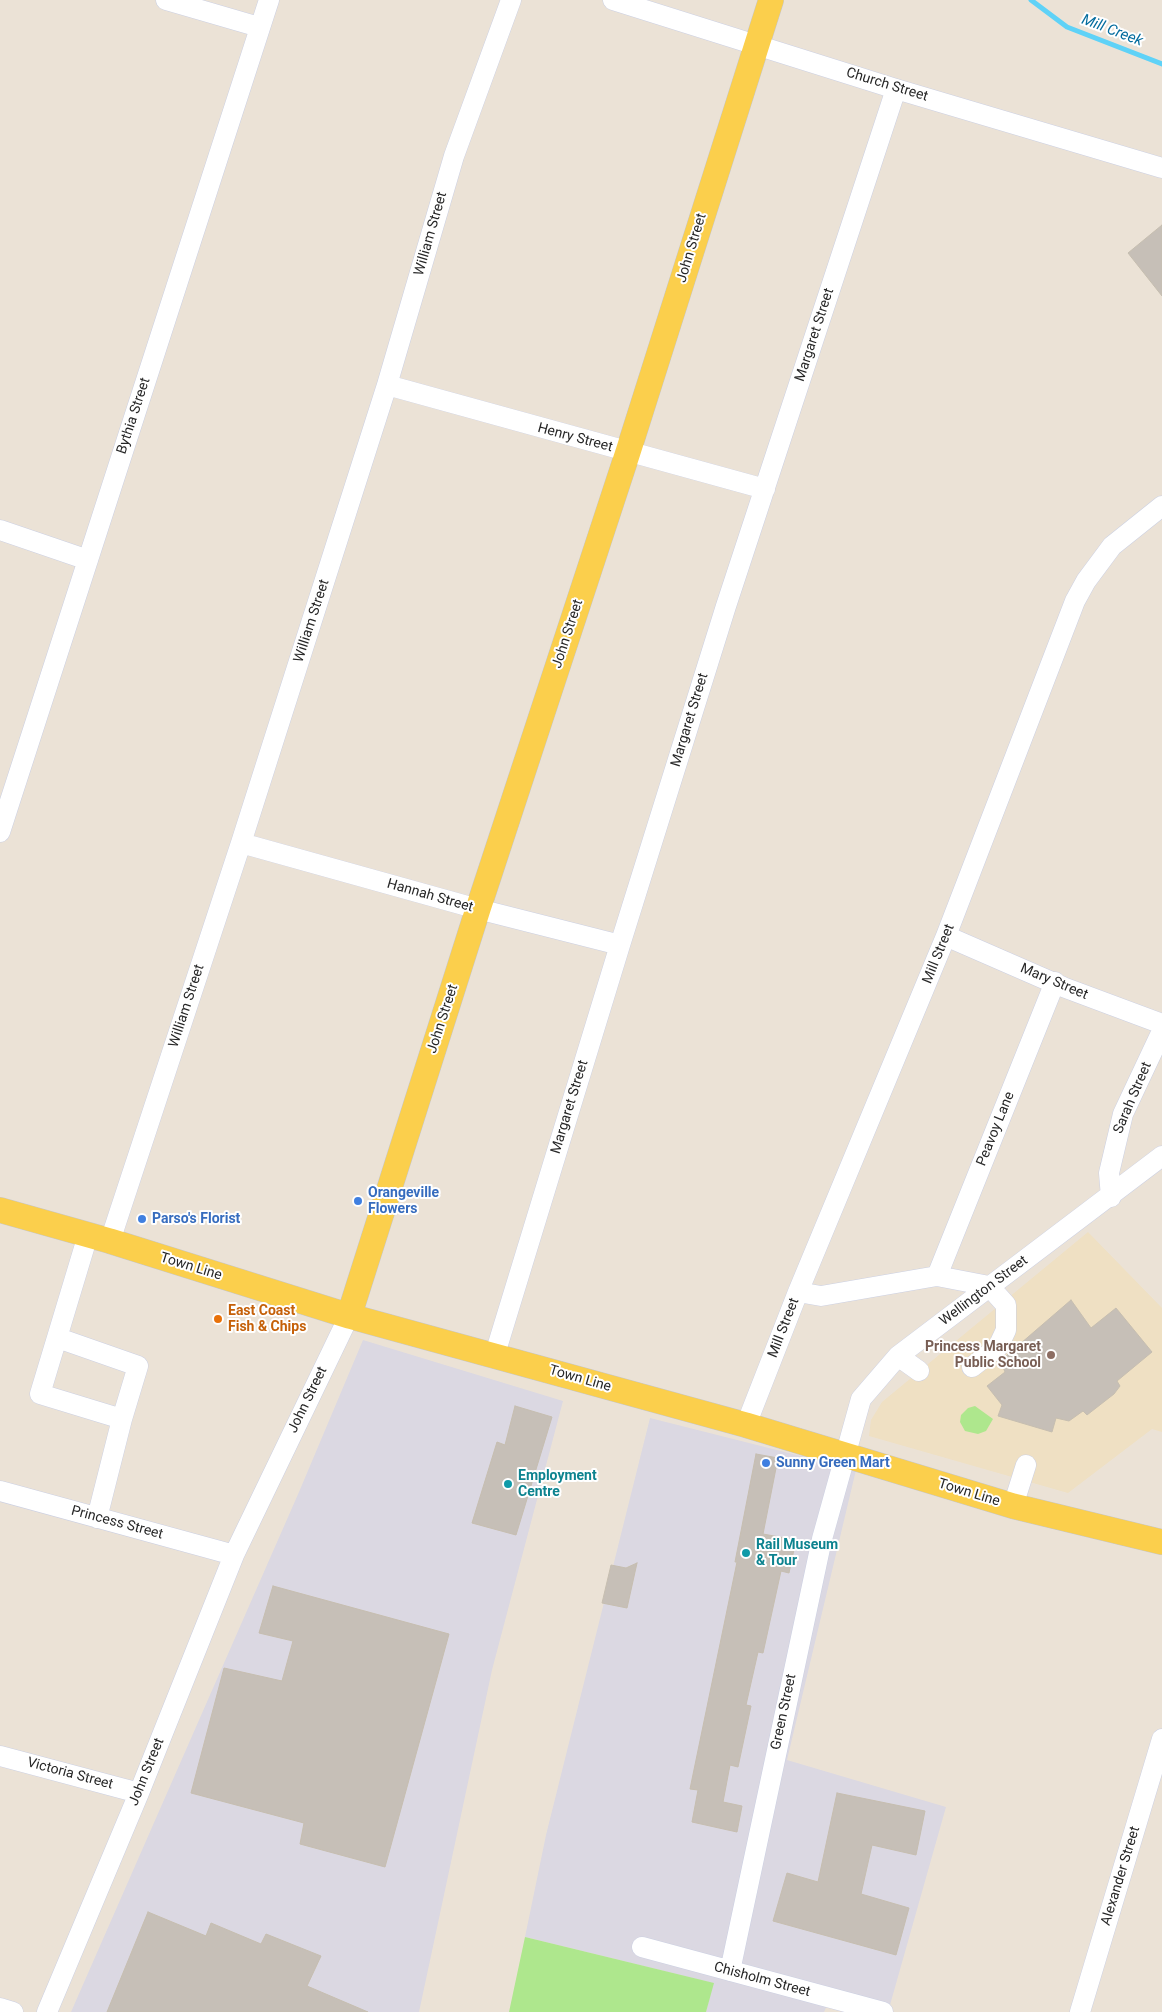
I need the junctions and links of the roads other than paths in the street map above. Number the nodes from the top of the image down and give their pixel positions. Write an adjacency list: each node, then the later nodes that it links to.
1 (166, 0): 6 (street)
2 (268, 0): 6 (street, Bythia Street)
3 (510, 0): 10 (street, William Street)
4 (613, 0): 7 (street, Church Street)
5 (771, 0): 7 (main road, John Street)
6 (259, 27): 15 (street, Bythia Street)
7 (756, 44): 8 (street, Church Street); 11 (main road, John Street)
8 (896, 89): 9 (street, Church Street); 12 (street, Margaret Street)
9 (1162, 168)
10 (387, 385): 11 (street, Henry Street); 17 (street, William Street)
11 (628, 452): 12 (street, Henry Street); 18 (main road, John Street)
12 (765, 489): 20 (street, Margaret Street)
13 (1162, 506): 19 (street, Mill Street)
14 (0, 530): 15 (street)
15 (88, 560): 16 (street, Bythia Street)
16 (0, 832)
17 (241, 843): 18 (street, Hannah Street); 27 (street, William Street)
18 (478, 909): 20 (street, Hannah Street); 31 (main road, John Street)
19 (946, 936): 21 (street, Mary Street); 30 (street, Mill Street)
20 (620, 945): 33 (street, Margaret Street)
21 (1055, 982): 22 (street, Mary Street); 28 (street, Peavoy Lane)
22 (1162, 1024)
23 (1162, 1031): 25 (street, Sarah Street)
24 (1162, 1156): 25 (street, Wellington Street)
25 (1111, 1197): 29 (street, Wellington Street)
26 (0, 1210): 27 (main road, Town Line)
27 (99, 1238): 31 (main road, Town Line); 32 (street, William Street)
28 (937, 1276): 29 (street); 30 (street)
29 (989, 1286): 34 (street, Wellington Street); 35 (street)
30 (798, 1292): 38 (street, Mill Street)
31 (349, 1316): 33 (main road, Town Line); 45 (street, John Street)
32 (58, 1338): 37 (street); 37 (street, William Street)
33 (495, 1354): 38 (main road, Town Line)
34 (898, 1356): 36 (street); 39 (street, Wellington Street)
35 (972, 1367)
36 (919, 1371)
37 (122, 1419): 43 (street)
38 (746, 1425): 39 (main road, Town Line)
39 (844, 1455): 42 (main road, Town Line); 50 (street, Green Street)
40 (1026, 1465): 42 (street)
41 (0, 1491): 43 (street, Princess Street)
42 (1013, 1506): 44 (main road, Town Line)
43 (97, 1518): 45 (street, Princess Street)
44 (1162, 1542)
45 (234, 1555): 48 (street, John Street)
46 (1162, 1739): 55 (street, Alexander Street)
47 (0, 1756): 48 (street, Victoria Street)
48 (139, 1793): 53 (street, John Street)
49 (642, 1947): 50 (street, Chisholm Street)
50 (730, 1971): 54 (street, Chisholm Street)
51 (0, 2008): 52 (street)
52 (13, 2012)
53 (47, 2012)
54 (883, 2012)
55 (1080, 2012)

